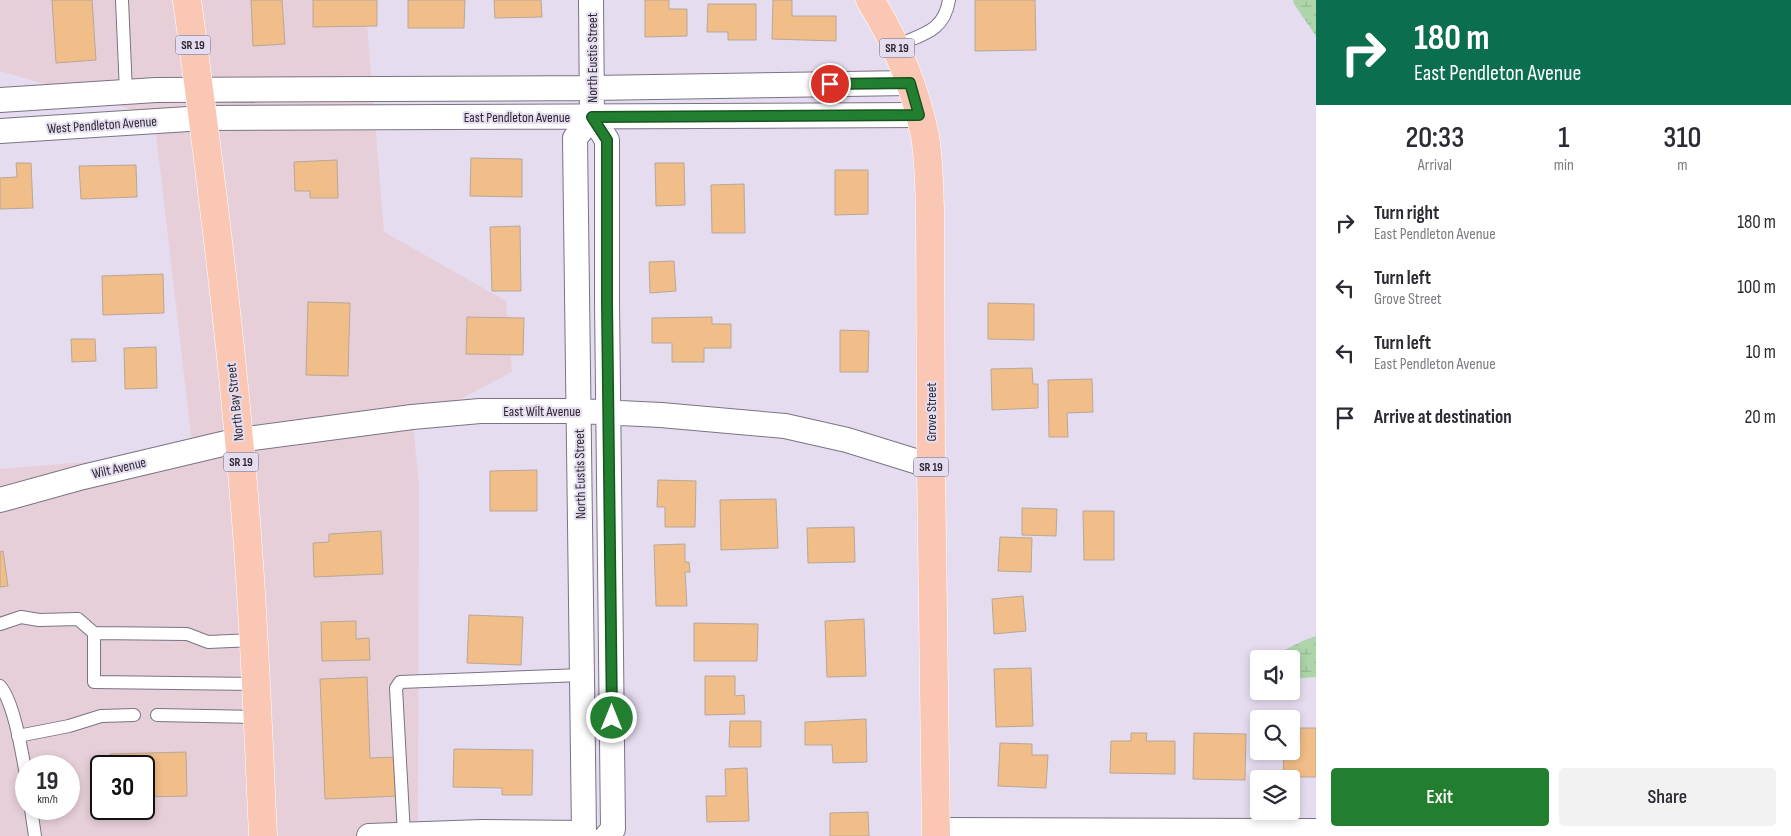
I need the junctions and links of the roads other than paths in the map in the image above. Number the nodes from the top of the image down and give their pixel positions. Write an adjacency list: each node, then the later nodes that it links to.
1 (122, 0): 10 (lane)
2 (187, 0): 9 (main road, North Bay Street / SR 19)
3 (591, 0): 8 (street, North Eustis Street)
4 (870, 0): 6 (main road, Grove Street / SR 19)
5 (949, 0): 6 (lane)
6 (896, 46): 7 (main road, Grove Street / SR 19)
7 (910, 83): 8 (street, East Pendleton Avenue); 12 (main road, Grove Street / SR 19)
8 (592, 88): 9 (street, East Pendleton Avenue); 13 (street, North Eustis Street)
9 (199, 90): 10 (street); 14 (main road, North Bay Street / SR 19)
10 (126, 92): 11 (street)
11 (0, 100)
12 (919, 115): 13 (street, East Pendleton Avenue); 19 (main road, Grove Street / SR 19)
13 (592, 117): 14 (street, East Pendleton Avenue); 16 (street, North Eustis Street); 17 (street, North Eustis Street)
14 (204, 118): 15 (street, West Pendleton Avenue); 18 (main road, North Bay Street / SR 19)
15 (0, 131)
16 (579, 411): 17 (street, East Wilt Avenue); 18 (street, East Wilt Avenue); 24 (street, North Eustis Street)
17 (609, 412): 19 (street, East Wilt Avenue); 40 (street, North Eustis Street)
18 (240, 440): 20 (street, Wilt Avenue); 23 (main road, North Bay Street / SR 19)
19 (931, 466): 34 (main road, Grove Street / SR 19)
20 (0, 500)
21 (0, 624): 22 (lane)
22 (94, 633): 23 (lane); 25 (lane)
23 (254, 640): 25 (main road, North Bay Street / SR 19)
24 (582, 675): 35 (street, North Eustis Street); 36 (lane)
25 (256, 684): 29 (main road, North Bay Street / SR 19)
26 (0, 686): 30 (lane)
27 (134, 715): 30 (lane)
28 (157, 715): 29 (lane)
29 (258, 717): 38 (main road, North Bay Street / SR 19)
30 (18, 736): 31 (lane)
31 (22, 755)
32 (32, 820): 37 (lane)
33 (1316, 831): 34 (street)
34 (936, 833)
35 (585, 834): 36 (street)
36 (404, 835): 39 (street)
37 (34, 836)
38 (263, 836)
39 (369, 836)
40 (607, 836)

